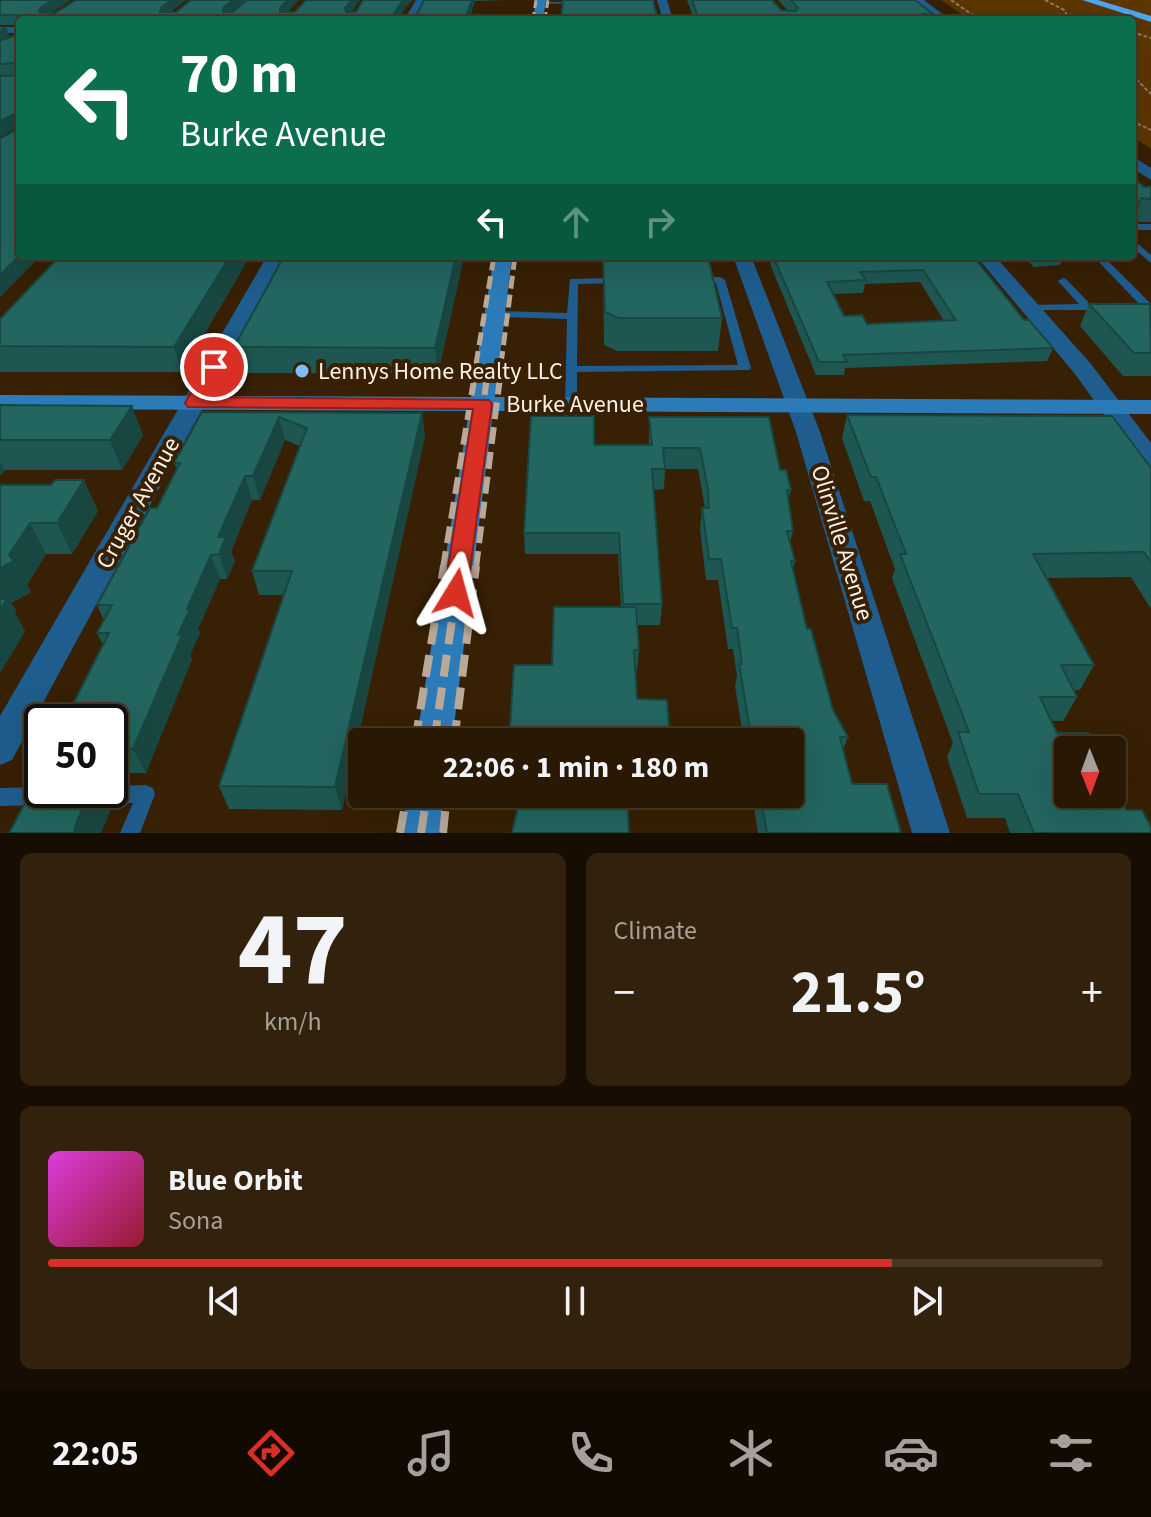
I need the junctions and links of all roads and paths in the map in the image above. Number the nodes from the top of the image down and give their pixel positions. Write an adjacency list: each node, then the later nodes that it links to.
1 (918, 0): 8 (street)
2 (951, 0): 9 (path)
3 (1045, 0): 10 (path)
4 (1087, 0): 11 (highway)
5 (1119, 0): 11 (highway)
6 (541, 2): 7 (lane)
7 (581, 3)
8 (940, 16)
9 (974, 16)
10 (1068, 16)
11 (1151, 17)
12 (1136, 79): 13 (path)
13 (1151, 94)
14 (1136, 246): 20 (lane)
15 (274, 260): 33 (street, Cruger Avenue)
16 (503, 260): 29 (main road)
17 (744, 260): 36 (street, Olinville Avenue)
18 (988, 260): 25 (street)
19 (1102, 260): 26 (lane)
20 (1151, 260)
21 (691, 280): 31 (lane)
22 (632, 281): 30 (lane)
23 (1063, 281): 24 (lane)
24 (1087, 307): 25 (lane); 27 (lane)
25 (1030, 308): 37 (street)
26 (1151, 310): 28 (lane)
27 (1111, 311)
28 (1138, 311)
29 (496, 314): 30 (lane); 34 (main road)
30 (573, 316): 31 (lane)
31 (573, 369): 35 (lane)
32 (0, 402): 33 (main road, Burke Avenue)
33 (194, 403): 34 (main road, Burke Avenue); 41 (street, Cruger Avenue)
34 (483, 404): 35 (main road, Burke Avenue); 40 (main road)
35 (571, 404): 36 (main road, Burke Avenue)
36 (799, 405): 37 (main road, Burke Avenue); 46 (street, Olinville Avenue)
37 (1111, 406): 38 (main road, Burke Avenue); 39 (street)
38 (1151, 407)
39 (1151, 461)
40 (436, 728)
41 (0, 749)
42 (0, 797): 44 (lane)
43 (424, 808): 45 (main road)
44 (130, 833)
45 (420, 833)
46 (931, 833)

